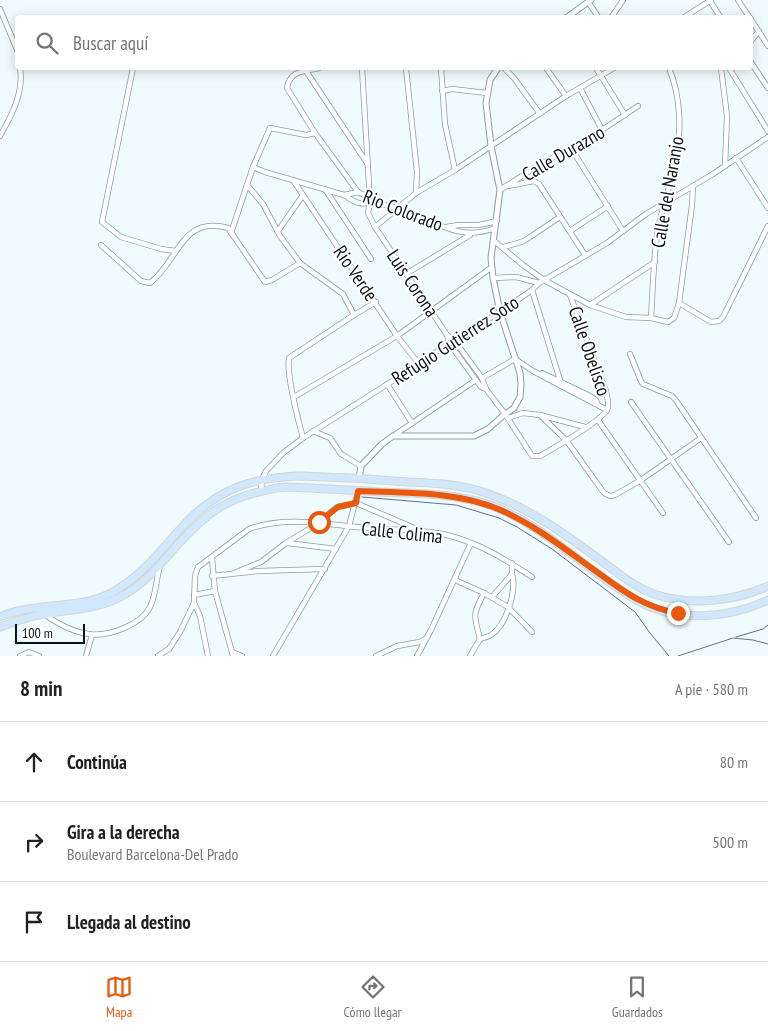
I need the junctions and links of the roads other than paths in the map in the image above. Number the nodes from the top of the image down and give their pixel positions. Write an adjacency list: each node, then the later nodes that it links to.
1 (624, 0): 9 (street)
2 (711, 0): 6 (street); 12 (street)
3 (738, 0): 13 (street)
4 (590, 1): 7 (street); 8 (street)
5 (0, 9): 17 (street)
6 (692, 12): 10 (street); 11 (street)
7 (570, 15)
8 (597, 15)
9 (613, 15)
10 (688, 15)
11 (694, 15)
12 (719, 15)
13 (748, 15)
14 (753, 23): 15 (street)
15 (758, 31): 16 (street); 18 (street)
16 (753, 38)
17 (15, 45)
18 (768, 46)
19 (753, 66): 37 (street)
20 (20, 70): 47 (street)
21 (133, 70): 84 (street)
22 (310, 70): 34 (street)
23 (362, 70): 52 (street, Luis Corona)
24 (406, 70): 62 (street)
25 (441, 70): 38 (street)
26 (497, 70): 39 (street)
27 (506, 70): 42 (street)
28 (547, 70): 40 (street)
29 (597, 70): 35 (street)
30 (611, 70): 35 (street)
31 (671, 70): 66 (street, Calle del Naranjo)
32 (721, 70): 53 (street)
33 (730, 70): 45 (street)
34 (306, 71): 46 (street); 52 (street)
35 (601, 76): 36 (street); 43 (street)
36 (580, 88): 40 (street); 44 (street)
37 (768, 88)
38 (442, 91): 39 (street); 55 (street)
39 (487, 93): 49 (street)
40 (566, 96): 42 (street)
41 (638, 106): 43 (street, Calle Durazno)
42 (540, 114): 49 (street)
43 (625, 115): 44 (street, Calle Durazno)
44 (602, 130): 50 (street, Calle Durazno)
45 (768, 131)
46 (315, 133): 54 (street); 61 (street)
47 (0, 136)
48 (768, 137): 51 (street, Refugio Gutierrez Soto)
49 (491, 146): 55 (street); 60 (street)
50 (571, 148): 60 (street, Calle Durazno); 67 (street, Calle del Naranjo)
51 (736, 158): 53 (street, Refugio Gutierrez Soto); 69 (street)
52 (368, 164): 65 (street, Luis Corona)
53 (725, 166): 58 (street, Refugio Gutierrez Soto)
54 (253, 167): 56 (street, Rio Colorado); 57 (street)
55 (455, 170): 62 (street)
56 (293, 180): 59 (street, Rio Colorado); 63 (street, Rio Verde)
57 (248, 185): 76 (street); 79 (street)
58 (693, 186): 66 (street, Refugio Gutierrez Soto); 97 (street)
59 (325, 189): 64 (street, Rio Colorado); 86 (street)
60 (502, 189): 70 (street); 71 (street)
61 (358, 192): 64 (street, Rio Colorado); 65 (street, Rio Colorado)
62 (416, 193): 68 (street)
63 (303, 195): 76 (street); 96 (street, Rio Verde)
64 (344, 195): 65 (street)
65 (370, 202): 68 (street, Rio Colorado); 73 (street, Luis Corona)
66 (664, 202): 78 (street, Refugio Gutierrez Soto); 87 (street, Calle del Naranjo)
67 (608, 206): 77 (street); 78 (street, Calle del Naranjo)
68 (397, 208): 73 (street); 74 (street, Rio Colorado)
69 (768, 208)
70 (560, 217): 77 (street); 83 (street)
71 (497, 221): 74 (street); 75 (street)
72 (768, 226): 97 (street)
73 (375, 227): 90 (street, Luis Corona)
74 (445, 227): 80 (street, Rio Colorado)
75 (495, 228): 80 (street, Rio Colorado); 81 (street)
76 (278, 231): 88 (street)
77 (570, 231): 85 (street)
78 (622, 231): 85 (street, Refugio Gutierrez Soto)
79 (231, 233): 84 (street); 88 (street)
80 (471, 234): 90 (street)
81 (494, 240): 83 (street); 89 (street)
82 (102, 245): 84 (street)
83 (504, 248): 92 (street)
84 (176, 251)
85 (585, 255): 92 (street, Refugio Gutierrez Soto)
86 (372, 259)
87 (655, 262): 98 (street); 102 (street, Calle del Naranjo)
88 (300, 263): 101 (street)
89 (492, 267): 91 (street); 99 (street)
90 (406, 274): 99 (street, Luis Corona)
91 (494, 278): 93 (street); 100 (street)
92 (544, 280): 93 (street, Refugio Gutierrez Soto); 95 (street)
93 (539, 283): 94 (street, Refugio Gutierrez Soto)
94 (532, 290): 100 (street, Refugio Gutierrez Soto); 113 (street)
95 (570, 295): 98 (street); 119 (street, Calle Obelisco)
96 (376, 302): 101 (street); 104 (street, Rio Verde)
97 (679, 303): 102 (street)
98 (590, 305): 102 (street)
99 (432, 311): 103 (street, Luis Corona); 104 (street)
100 (500, 312): 105 (street, Refugio Gutierrez Soto); 108 (street)
101 (354, 314): 116 (street)
102 (650, 318)
103 (447, 335): 105 (street, Luis Corona); 106 (street)
104 (397, 336): 109 (street, Rio Verde); 116 (street)
105 (454, 340): 106 (street, Refugio Gutierrez Soto); 111 (street, Luis Corona)
106 (449, 343): 109 (street, Refugio Gutierrez Soto); 112 (street)
107 (630, 354): 128 (street)
108 (515, 360): 110 (street); 111 (street); 121 (street)
109 (419, 364): 114 (street, Refugio Gutierrez Soto)
110 (534, 371): 113 (street); 118 (street)
111 (482, 378): 115 (street, Luis Corona)
112 (476, 380): 115 (street); 123 (street)
113 (560, 380): 118 (street)
114 (387, 384): 123 (street); 125 (street, Refugio Gutierrez Soto)
115 (486, 389): 121 (street, Luis Corona)
116 (294, 397): 127 (street)
117 (630, 402): 131 (street)
118 (597, 404): 119 (street)
119 (607, 410): 122 (street, Calle Obelisco)
120 (540, 415): 121 (street); 124 (street); 129 (street)
121 (507, 416): 126 (street); 130 (street, Luis Corona)
122 (598, 420): 124 (street, Calle Obelisco); 135 (street)
123 (412, 423): 126 (street)
124 (585, 427): 129 (street, Calle Obelisco)
125 (313, 431): 127 (street, Refugio Gutierrez Soto); 132 (street)
126 (393, 436): 132 (street)
127 (303, 438): 133 (street, Refugio Gutierrez Soto)
128 (701, 438): 131 (street); 140 (street)
129 (566, 440): 130 (street, Calle Obelisco); 135 (street)
130 (535, 457)
131 (670, 459): 135 (street); 144 (street)
132 (361, 466): 134 (street)
133 (262, 479): 134 (main road); 136 (street, Refugio Gutierrez Soto); 166 (main road)
134 (359, 479): 157 (main road)
135 (641, 480): 139 (street)
136 (260, 490): 137 (main road); 150 (main road)
137 (358, 491): 138 (street); 162 (main road)
138 (356, 503): 141 (street); 142 (street); 143 (street)
139 (663, 513)
140 (756, 518)
141 (319, 522): 142 (street, Calle Colima); 145 (street); 148 (street, Calle Colima)
142 (349, 526): 143 (street, Calle Colima); 147 (street)
143 (426, 532): 146 (street, Calle Colima)
144 (728, 542)
145 (286, 543): 147 (street); 152 (street)
146 (472, 543): 149 (street, Calle Colima); 156 (street)
147 (336, 550): 151 (street)
148 (212, 558): 154 (street); 160 (street, Calle Colima)
149 (512, 563): 153 (street); 155 (street, Calle Colima)
150 (160, 566): 165 (main road); 169 (street)
151 (325, 569): 152 (street); 182 (street)
152 (234, 574): 154 (street)
153 (512, 574): 161 (street); 164 (street)
154 (212, 576): 158 (street)
155 (532, 577)
156 (455, 580): 159 (street); 170 (street)
157 (768, 586)
158 (215, 591): 160 (street); 174 (street)
159 (484, 593): 161 (street); 171 (street)
160 (194, 595): 163 (street, Calle Colima)
161 (492, 597): 164 (street)
162 (768, 600)
163 (194, 603): 172 (street, Calle Colima); 180 (street)
164 (508, 608): 168 (street); 171 (street)
165 (43, 614): 167 (main road); 169 (street)
166 (0, 617)
167 (0, 628)
168 (532, 632)
169 (92, 635): 177 (street)
170 (426, 638): 173 (street); 184 (street)
171 (480, 639): 185 (street)
172 (169, 649): 178 (street, Calle Colima); 179 (street)
173 (385, 653): 183 (street)
174 (232, 654): 181 (street)
175 (20, 656): 176 (street)
176 (39, 656)
177 (86, 656)
178 (158, 656)
179 (170, 656)
180 (208, 656)
181 (242, 656)
182 (273, 656)
183 (376, 656)
184 (416, 656)
185 (470, 656)

